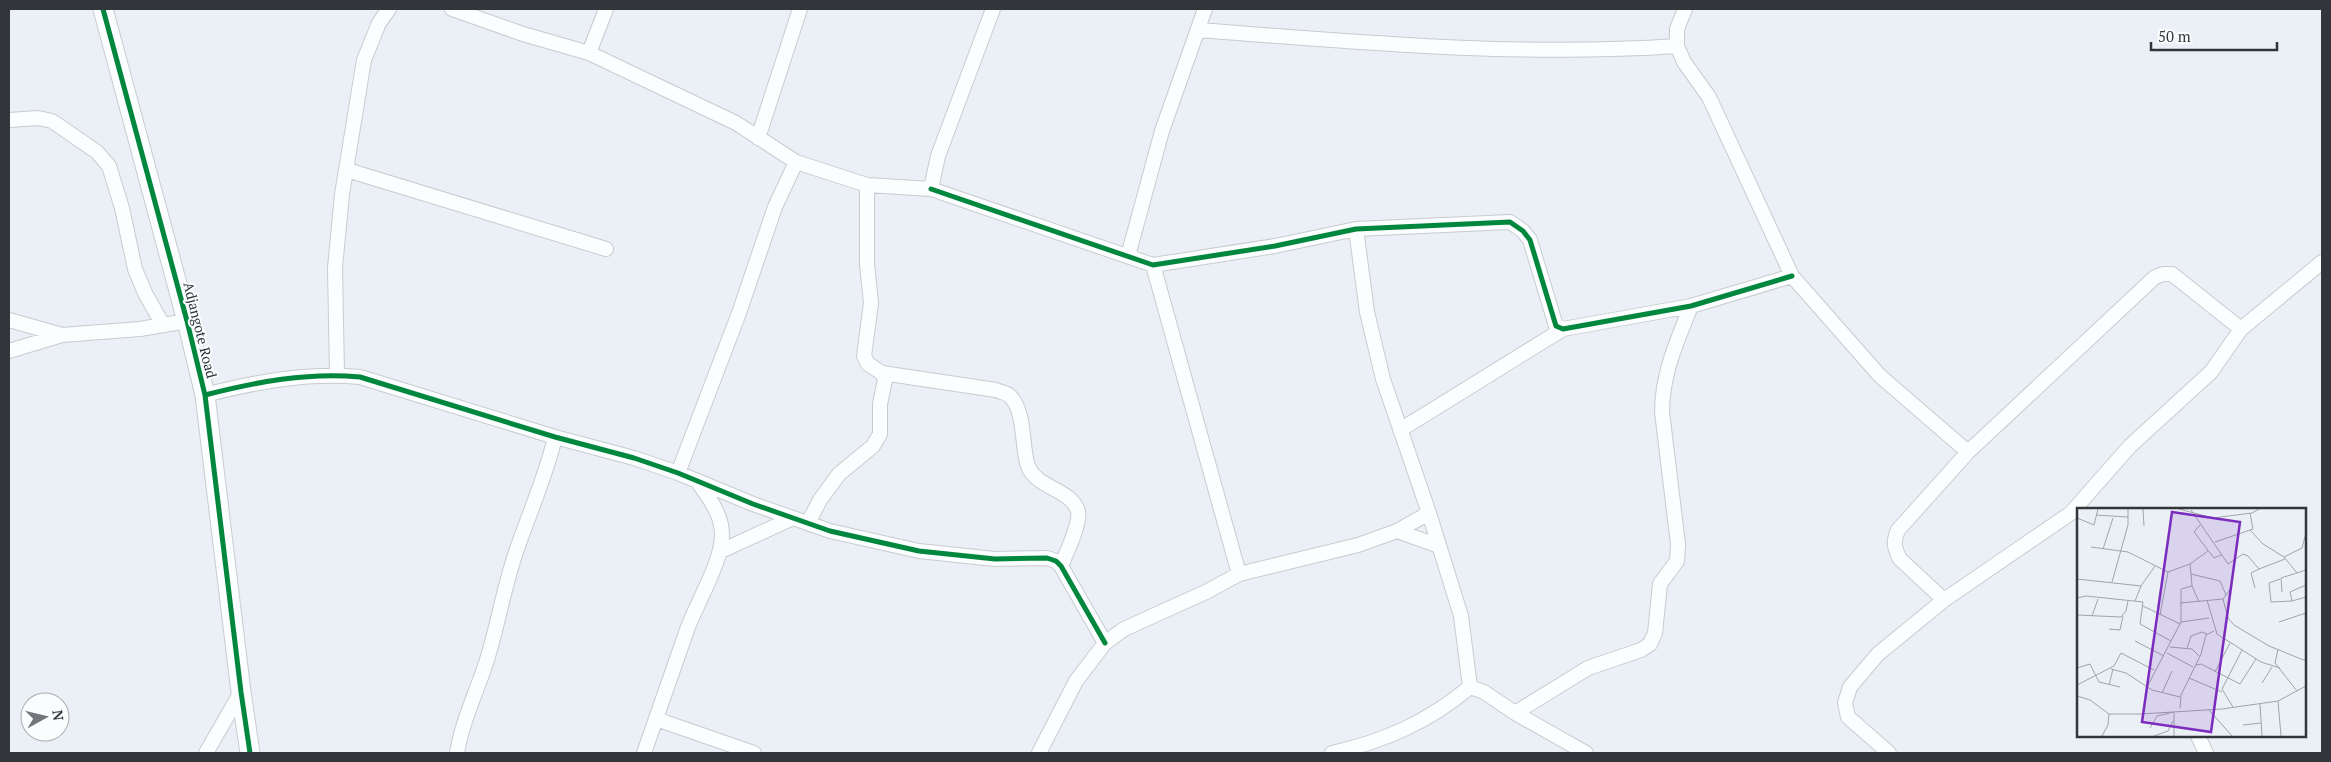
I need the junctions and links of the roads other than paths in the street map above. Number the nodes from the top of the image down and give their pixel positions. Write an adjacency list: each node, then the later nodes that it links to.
1 (103, 9): 26 (street, Adjangote Road)
2 (389, 9): 15 (street)
3 (452, 9): 11 (street)
4 (606, 9): 11 (street)
5 (800, 9): 13 (street)
6 (993, 9): 17 (street)
7 (1205, 9): 9 (street)
8 (1685, 9): 10 (street)
9 (1198, 30): 10 (street); 20 (street)
10 (1677, 46): 23 (street)
11 (590, 53): 13 (street)
12 (9, 120): 27 (street)
13 (758, 138): 14 (street)
14 (796, 162): 16 (street); 38 (street)
15 (347, 170): 19 (street); 33 (street)
16 (867, 185): 17 (street); 32 (street)
17 (931, 189): 20 (street)
18 (1356, 229): 22 (street); 29 (street); 35 (street)
19 (606, 250)
20 (1128, 256): 22 (street)
21 (2322, 262): 28 (street)
22 (1153, 265): 49 (street)
23 (1792, 276): 24 (street); 37 (street)
24 (1691, 306): 29 (street); 54 (street)
25 (9, 320): 30 (street)
26 (188, 321): 27 (street); 34 (street, Adjangote Road)
27 (163, 325): 30 (street)
28 (2241, 329): 37 (street); 40 (street)
29 (1563, 330): 35 (street)
30 (62, 335): 31 (street)
31 (9, 351)
32 (882, 373): 44 (street); 48 (street)
33 (337, 374): 34 (street); 36 (street)
34 (205, 395): 53 (street, Adjangote Road)
35 (1400, 430): 41 (street)
36 (555, 437): 38 (street); 59 (street)
37 (1968, 452): 50 (street)
38 (678, 473): 39 (street)
39 (696, 480): 43 (street); 47 (street)
40 (2082, 508)
41 (1429, 513): 45 (street); 46 (street)
42 (2075, 517): 50 (street)
43 (794, 518): 44 (street); 47 (street)
44 (808, 523): 48 (street)
45 (1397, 531): 46 (street); 49 (street)
46 (1439, 546): 52 (street)
47 (721, 551): 55 (street)
48 (1061, 566): 51 (street)
49 (1239, 574): 51 (street)
50 (1944, 600): 65 (street)
51 (1105, 642): 62 (street)
52 (1470, 686): 54 (street); 63 (street)
53 (241, 692): 57 (street); 58 (street, Adjangote Road)
54 (1515, 713): 64 (street)
55 (656, 719): 60 (street); 61 (street)
56 (2198, 737): 66 (street)
57 (206, 753)
58 (250, 753)
59 (457, 753)
60 (644, 753)
61 (754, 753)
62 (1039, 753)
63 (1332, 753)
64 (1586, 753)
65 (1889, 753)
66 (2206, 753)

